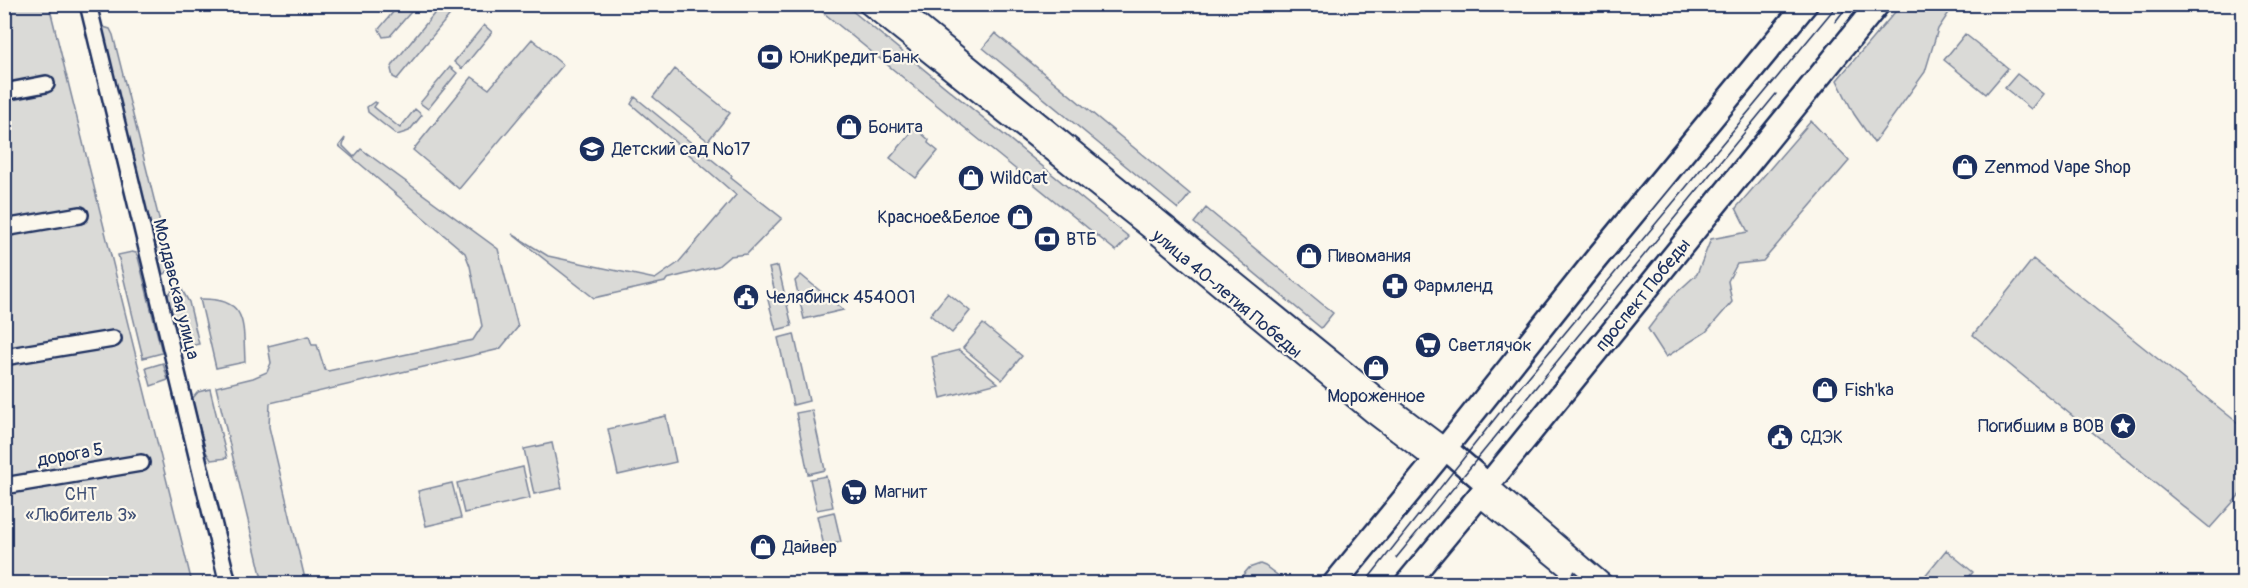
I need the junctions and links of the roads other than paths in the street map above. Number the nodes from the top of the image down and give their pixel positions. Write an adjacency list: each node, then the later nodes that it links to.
1 (88, 4): 17 (street, Молдавская улица)
2 (867, 4): 10 (street, улица 40-летия Победы)
3 (894, 4): 10 (street, улица 40-летия Победы)
4 (1806, 4): 13 (main road)
5 (1878, 4): 16 (main road, проспект Победы)
6 (46, 84): 7 (street)
7 (4, 92)
8 (80, 215): 9 (street)
9 (4, 228)
10 (1166, 234): 13 (street, улица 40-летия Победы)
11 (113, 339): 12 (street)
12 (4, 357)
13 (1440, 454): 16 (main road, улица 40-летия Победы); 18 (main road)
14 (141, 462): 15 (street, дорога 5)
15 (4, 486)
16 (1483, 491): 19 (main road, проспект Победы); 20 (street, улица 40-летия Победы); 21 (street, улица 40-летия Победы)
17 (228, 584)
18 (1334, 584)
19 (1406, 584)
20 (1586, 584)
21 (1604, 584)

